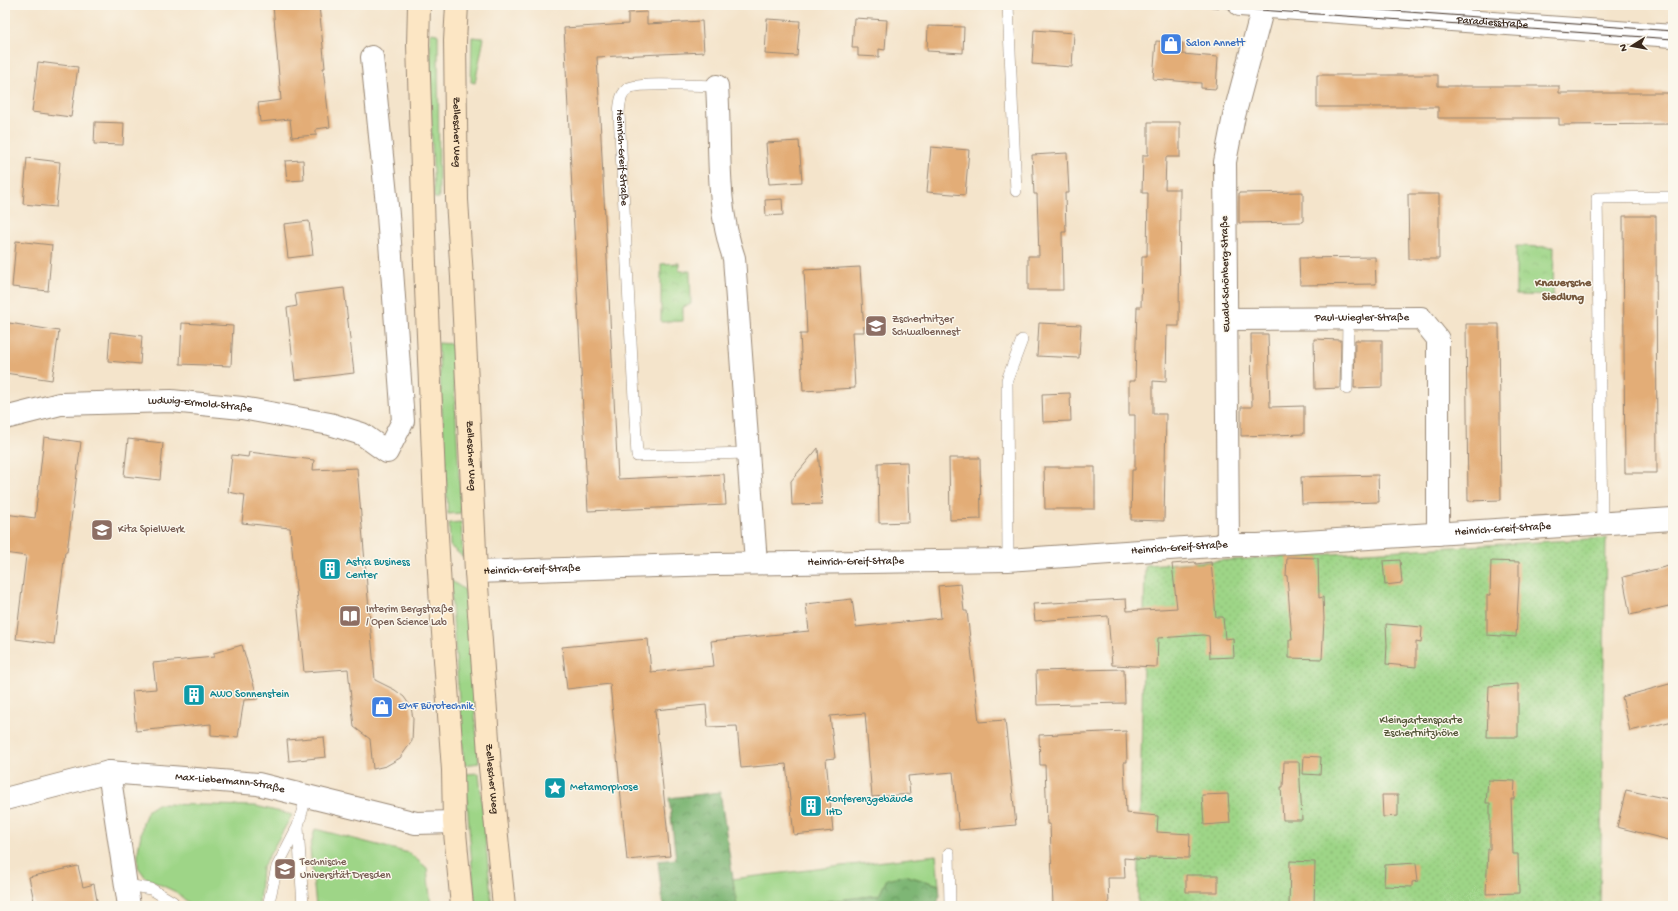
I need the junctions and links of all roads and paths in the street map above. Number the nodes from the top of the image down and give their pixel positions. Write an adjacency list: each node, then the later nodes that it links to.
1 (419, 5): 27 (main road)
2 (457, 5): 23 (main road, Zellescher Weg)
3 (1008, 5): 9 (lane)
4 (1240, 5): 5 (street, Paradiesstraße)
5 (1263, 7): 6 (street, Paradiesstraße); 12 (street, Ewald-Schönberg-Straße)
6 (1673, 36)
7 (372, 57): 15 (street, Ludwig-Ermold-Straße)
8 (717, 86): 16 (street, Heinrich-Greif-Straße); 16 (lane, Heinrich-Greif-Straße)
9 (1016, 191)
10 (1673, 197): 18 (lane)
11 (1348, 318): 12 (street, Paul-Wiegler-Straße); 14 (lane); 19 (street, Paul-Wiegler-Straße)
12 (1226, 319): 20 (street, Ewald-Schönberg-Straße)
13 (1022, 340): 21 (lane)
14 (1347, 389)
15 (5, 418)
16 (748, 453): 22 (street, Heinrich-Greif-Straße)
17 (1673, 519): 18 (street, Heinrich-Greif-Straße)
18 (1602, 524): 19 (street, Heinrich-Greif-Straße)
19 (1438, 534): 20 (street, Heinrich-Greif-Straße)
20 (1228, 545): 21 (street, Heinrich-Greif-Straße)
21 (1008, 560): 22 (street, Heinrich-Greif-Straße)
22 (756, 563): 23 (street, Heinrich-Greif-Straße)
23 (476, 572): 35 (main road, Zellescher Weg)
24 (109, 772): 25 (street, Max-Liebermann-Straße); 26 (street, Max-Liebermann-Straße); 30 (street)
25 (306, 797): 27 (street, Max-Liebermann-Straße); 28 (lane)
26 (5, 799)
27 (454, 822): 34 (main road)
28 (298, 826): 32 (lane); 33 (lane)
29 (949, 853): 36 (lane)
30 (127, 895): 31 (lane)
31 (174, 906)
32 (268, 906)
33 (304, 906)
34 (462, 906)
35 (504, 906)
36 (950, 906)

